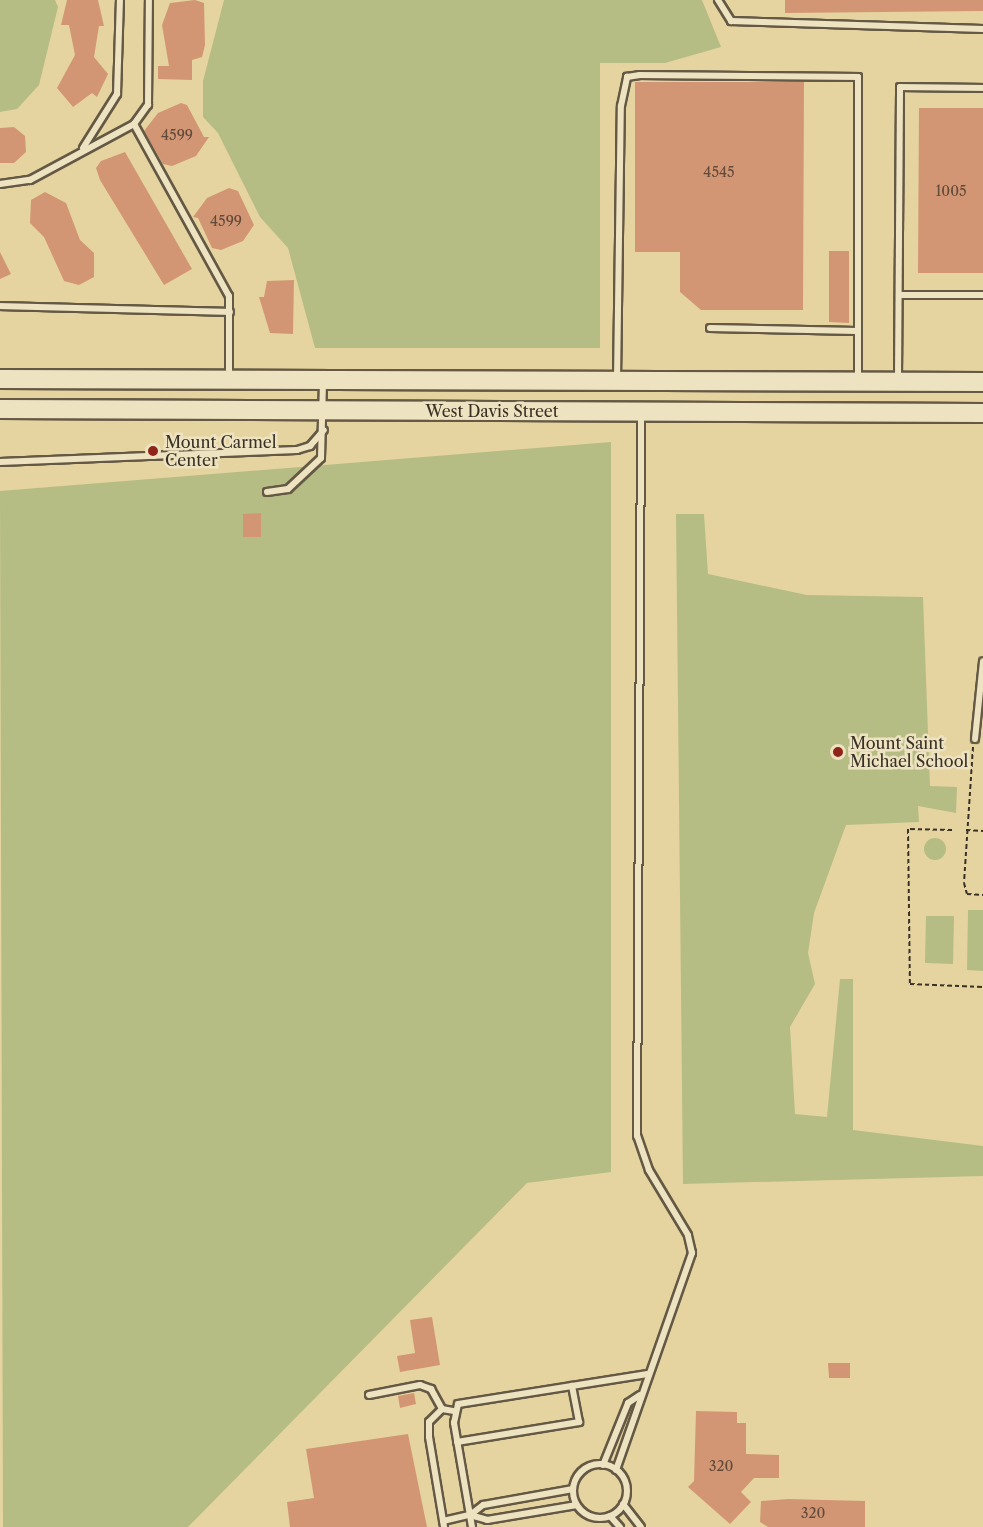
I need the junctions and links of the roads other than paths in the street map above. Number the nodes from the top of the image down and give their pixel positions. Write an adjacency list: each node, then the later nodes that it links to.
1 (120, 0): 7 (lane)
2 (150, 0): 6 (lane)
3 (718, 0): 4 (lane)
4 (983, 29)
5 (983, 88): 9 (lane)
6 (134, 124): 7 (lane); 12 (lane)
7 (82, 149): 8 (lane)
8 (0, 184)
9 (898, 295): 10 (lane); 20 (lane)
10 (983, 295)
11 (0, 306): 12 (lane)
12 (230, 312): 16 (lane)
13 (710, 328): 14 (lane)
14 (857, 332): 18 (lane); 19 (lane)
15 (0, 379): 16 (main road, West Davis Street)
16 (229, 379): 17 (main road, West Davis Street)
17 (323, 380): 18 (main road, West Davis Street); 23 (lane)
18 (617, 381): 19 (main road, West Davis Street)
19 (858, 382): 20 (main road, West Davis Street)
20 (898, 382): 21 (main road, West Davis Street)
21 (983, 382)
22 (0, 409): 23 (main road, West Davis Street)
23 (324, 410): 24 (main road, West Davis Street); 26 (lane)
24 (641, 412): 25 (main road, West Davis Street); 31 (lane)
25 (983, 413)
26 (324, 430): 27 (lane); 28 (lane)
27 (0, 462)
28 (267, 492)
29 (983, 661): 30 (lane)
30 (975, 739)
31 (648, 1374): 32 (lane); 34 (lane)
32 (572, 1386): 36 (lane); 37 (lane)
33 (369, 1395): 35 (lane)
34 (640, 1395): 38 (lane); 39 (lane)
35 (442, 1408): 36 (lane); 45 (lane)
36 (453, 1411): 37 (lane)
37 (457, 1443): 43 (lane)
38 (603, 1465): 39 (lane); 40 (lane)
39 (616, 1470): 41 (lane)
40 (573, 1489): 42 (lane); 43 (lane)
41 (623, 1504): 44 (lane); 48 (lane)
42 (577, 1505): 43 (lane); 44 (lane)
43 (470, 1515): 45 (lane); 46 (lane)
44 (610, 1516): 47 (lane)
45 (444, 1524)
46 (472, 1527)
47 (620, 1527)
48 (641, 1527)

